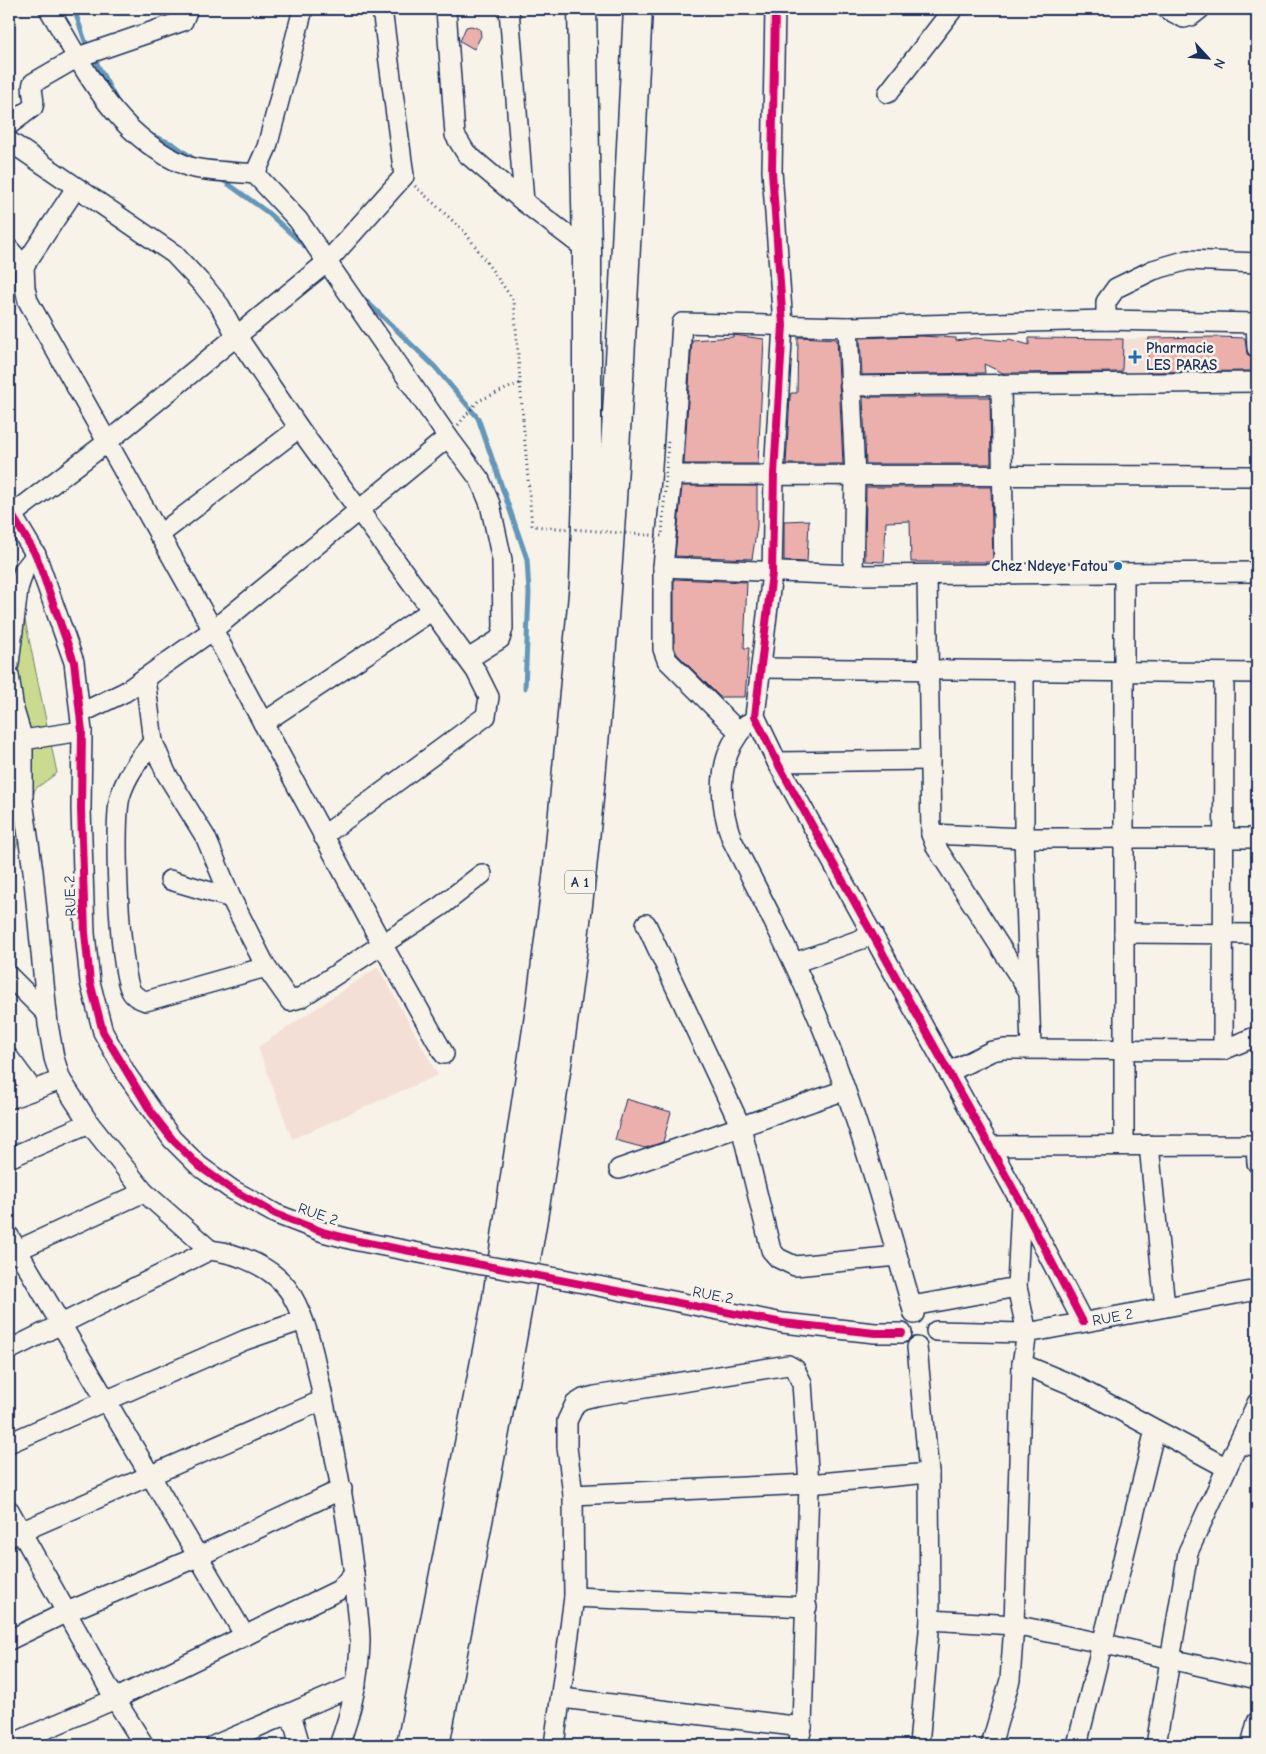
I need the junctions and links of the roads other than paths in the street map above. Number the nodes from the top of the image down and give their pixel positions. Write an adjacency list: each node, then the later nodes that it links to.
1 (49, 9): 13 (street)
2 (303, 9): 17 (street)
3 (382, 9): 22 (street)
4 (446, 9): 19 (street)
5 (509, 9): 19 (street)
6 (582, 9): 21 (highway, A 1)
7 (638, 9): 170 (highway, A 1)
8 (775, 9): 27 (street)
9 (953, 9): 14 (street)
10 (1168, 9): 11 (street)
11 (1200, 9)
12 (181, 13): 13 (street)
13 (78, 57): 15 (street); 17 (street)
14 (888, 93)
15 (9, 125)
16 (9, 141): 18 (street)
17 (255, 174): 22 (street)
18 (76, 188): 24 (street); 29 (street)
19 (524, 202): 21 (street)
20 (9, 249): 24 (street)
21 (587, 250): 169 (highway, A 1)
22 (327, 262): 29 (street); 35 (street)
23 (1257, 263): 25 (street)
24 (24, 266): 36 (street)
25 (1106, 320): 26 (street); 28 (street)
26 (1256, 323): 30 (street)
27 (783, 325): 28 (street); 37 (street); 38 (street)
28 (848, 327): 33 (street)
29 (236, 335): 34 (street); 36 (street)
30 (1257, 348)
31 (1257, 382): 32 (street)
32 (1002, 384): 33 (street); 41 (street)
33 (850, 386): 39 (street)
34 (299, 428): 42 (street); 44 (street)
35 (448, 437): 42 (street); 55 (street)
36 (106, 443): 43 (street); 44 (street)
37 (774, 474): 38 (street); 39 (street); 48 (street)
38 (672, 475): 46 (street)
39 (855, 476): 41 (street); 51 (street)
40 (1257, 476): 41 (street)
41 (1001, 477): 50 (street)
42 (359, 510): 53 (street); 54 (street)
43 (10, 514): 45 (street, RUE 2)
44 (159, 535): 54 (street)
45 (36, 555): 56 (street); 67 (street, RUE 2)
46 (663, 567): 48 (street); 69 (street)
47 (1257, 572): 49 (street)
48 (772, 573): 51 (street); 57 (street)
49 (1124, 573): 50 (street); 60 (street)
50 (1004, 574): 52 (street)
51 (853, 575): 52 (street)
52 (927, 575): 58 (street)
53 (431, 611): 55 (street); 68 (street)
54 (213, 630): 64 (street); 68 (street)
55 (468, 659): 75 (street)
56 (9, 664)
57 (761, 668): 58 (street); 66 (street)
58 (929, 670): 59 (street); 72 (street)
59 (1024, 671): 60 (street); 76 (street)
60 (1124, 672): 61 (street); 78 (street)
61 (1224, 673): 62 (street); 79 (street)
62 (1257, 673)
63 (9, 675): 65 (street)
64 (145, 678): 67 (street); 71 (street)
65 (12, 711): 70 (street)
66 (755, 716): 69 (street); 73 (street)
67 (81, 722): 70 (street); 126 (street, RUE 2, bridge)
68 (263, 723): 75 (street)
69 (739, 732): 89 (street)
70 (23, 740): 93 (street)
71 (153, 742): 82 (street); 90 (street)
72 (930, 760): 73 (street); 74 (street)
73 (777, 762): 87 (street)
74 (932, 834): 76 (street); 92 (street)
75 (323, 836): 88 (street)
76 (1024, 838): 78 (street); 92 (street)
77 (1257, 838): 79 (street)
78 (1124, 839): 79 (street); 84 (street)
79 (1223, 840): 85 (street)
80 (482, 874): 88 (street)
81 (170, 880): 82 (street)
82 (231, 898): 90 (street)
83 (646, 924): 106 (street)
84 (1124, 933): 85 (street); 96 (street)
85 (1223, 934): 86 (street); 97 (street)
86 (1257, 934)
87 (873, 935): 89 (street); 100 (street)
88 (382, 944): 90 (street); 98 (street)
89 (794, 963): 103 (street)
90 (266, 967)
91 (9, 976): 93 (street)
92 (1028, 990): 95 (street)
93 (48, 1014): 101 (street)
94 (1257, 1036): 97 (street)
95 (1031, 1048): 96 (street); 100 (street)
96 (1124, 1048): 97 (street); 107 (street)
97 (1223, 1050)
98 (444, 1054)
99 (9, 1058): 102 (street)
100 (949, 1072): 109 (street)
101 (61, 1080): 102 (street); 105 (street)
102 (32, 1089): 104 (street)
103 (845, 1090): 106 (street); 117 (street)
104 (9, 1099)
105 (89, 1123): 111 (street); 113 (street)
106 (741, 1127): 112 (street); 117 (street)
107 (1124, 1144): 108 (street); 109 (street)
108 (1150, 1145): 110 (street); 120 (street)
109 (990, 1146): 114 (street)
110 (1257, 1151)
111 (9, 1158)
112 (620, 1169)
113 (144, 1192): 115 (street); 116 (street)
114 (1021, 1203): 118 (street); 123 (street)
115 (12, 1247): 124 (street)
116 (210, 1250): 122 (street); 124 (street)
117 (897, 1256): 121 (street)
118 (1017, 1287): 121 (street); 127 (street)
119 (1257, 1290): 120 (street, RUE 2)
120 (1165, 1307): 123 (street, RUE 2)
121 (913, 1310): 125 (street); 126 (street)
122 (303, 1320): 131 (street); 132 (street)
123 (1083, 1322): 127 (street, RUE 2)
124 (61, 1325): 129 (street); 132 (street)
125 (936, 1331): 127 (street, RUE 2); 128 (street)
126 (902, 1333): 128 (street)
127 (1027, 1333): 130 (street)
128 (917, 1346): 139 (street)
129 (9, 1350)
130 (1022, 1364): 134 (street); 152 (street)
131 (323, 1400): 140 (street); 142 (street)
132 (106, 1402): 135 (street); 140 (street)
133 (1257, 1403): 136 (street)
134 (1155, 1430): 138 (street); 155 (street)
135 (9, 1443)
136 (1238, 1444): 137 (street); 138 (street)
137 (1257, 1446)
138 (1227, 1468): 156 (street)
139 (929, 1473): 141 (street); 151 (street)
140 (149, 1474): 145 (street); 146 (street)
141 (809, 1484): 143 (street); 143 (street); 149 (street)
142 (342, 1489): 146 (street); 147 (street)
143 (573, 1495): 148 (street)
144 (9, 1510): 145 (street)
145 (15, 1534): 150 (street)
146 (197, 1557): 150 (street); 153 (street)
147 (354, 1572): 153 (street); 158 (street)
148 (574, 1597): 149 (street); 159 (street)
149 (807, 1608): 163 (street)
150 (67, 1612): 154 (street); 160 (street)
151 (930, 1620): 152 (street); 173 (street)
152 (1014, 1625): 155 (street); 174 (street)
153 (245, 1636): 160 (street)
154 (9, 1640)
155 (1101, 1643): 156 (street); 175 (street)
156 (1169, 1658): 157 (street); 176 (street)
157 (1257, 1676)
158 (356, 1685): 161 (street); 168 (street)
159 (562, 1698): 163 (street); 171 (street)
160 (115, 1699): 164 (street); 165 (street)
161 (291, 1714): 166 (street); 167 (street)
162 (1257, 1722): 177 (street)
163 (802, 1727): 172 (street)
164 (9, 1744)
165 (144, 1745)
166 (215, 1745)
167 (300, 1745)
168 (340, 1745)
169 (411, 1745)
170 (435, 1745)
171 (554, 1745)
172 (798, 1745)
173 (919, 1745)
174 (991, 1745)
175 (1077, 1745)
176 (1156, 1745)
177 (1251, 1745)

